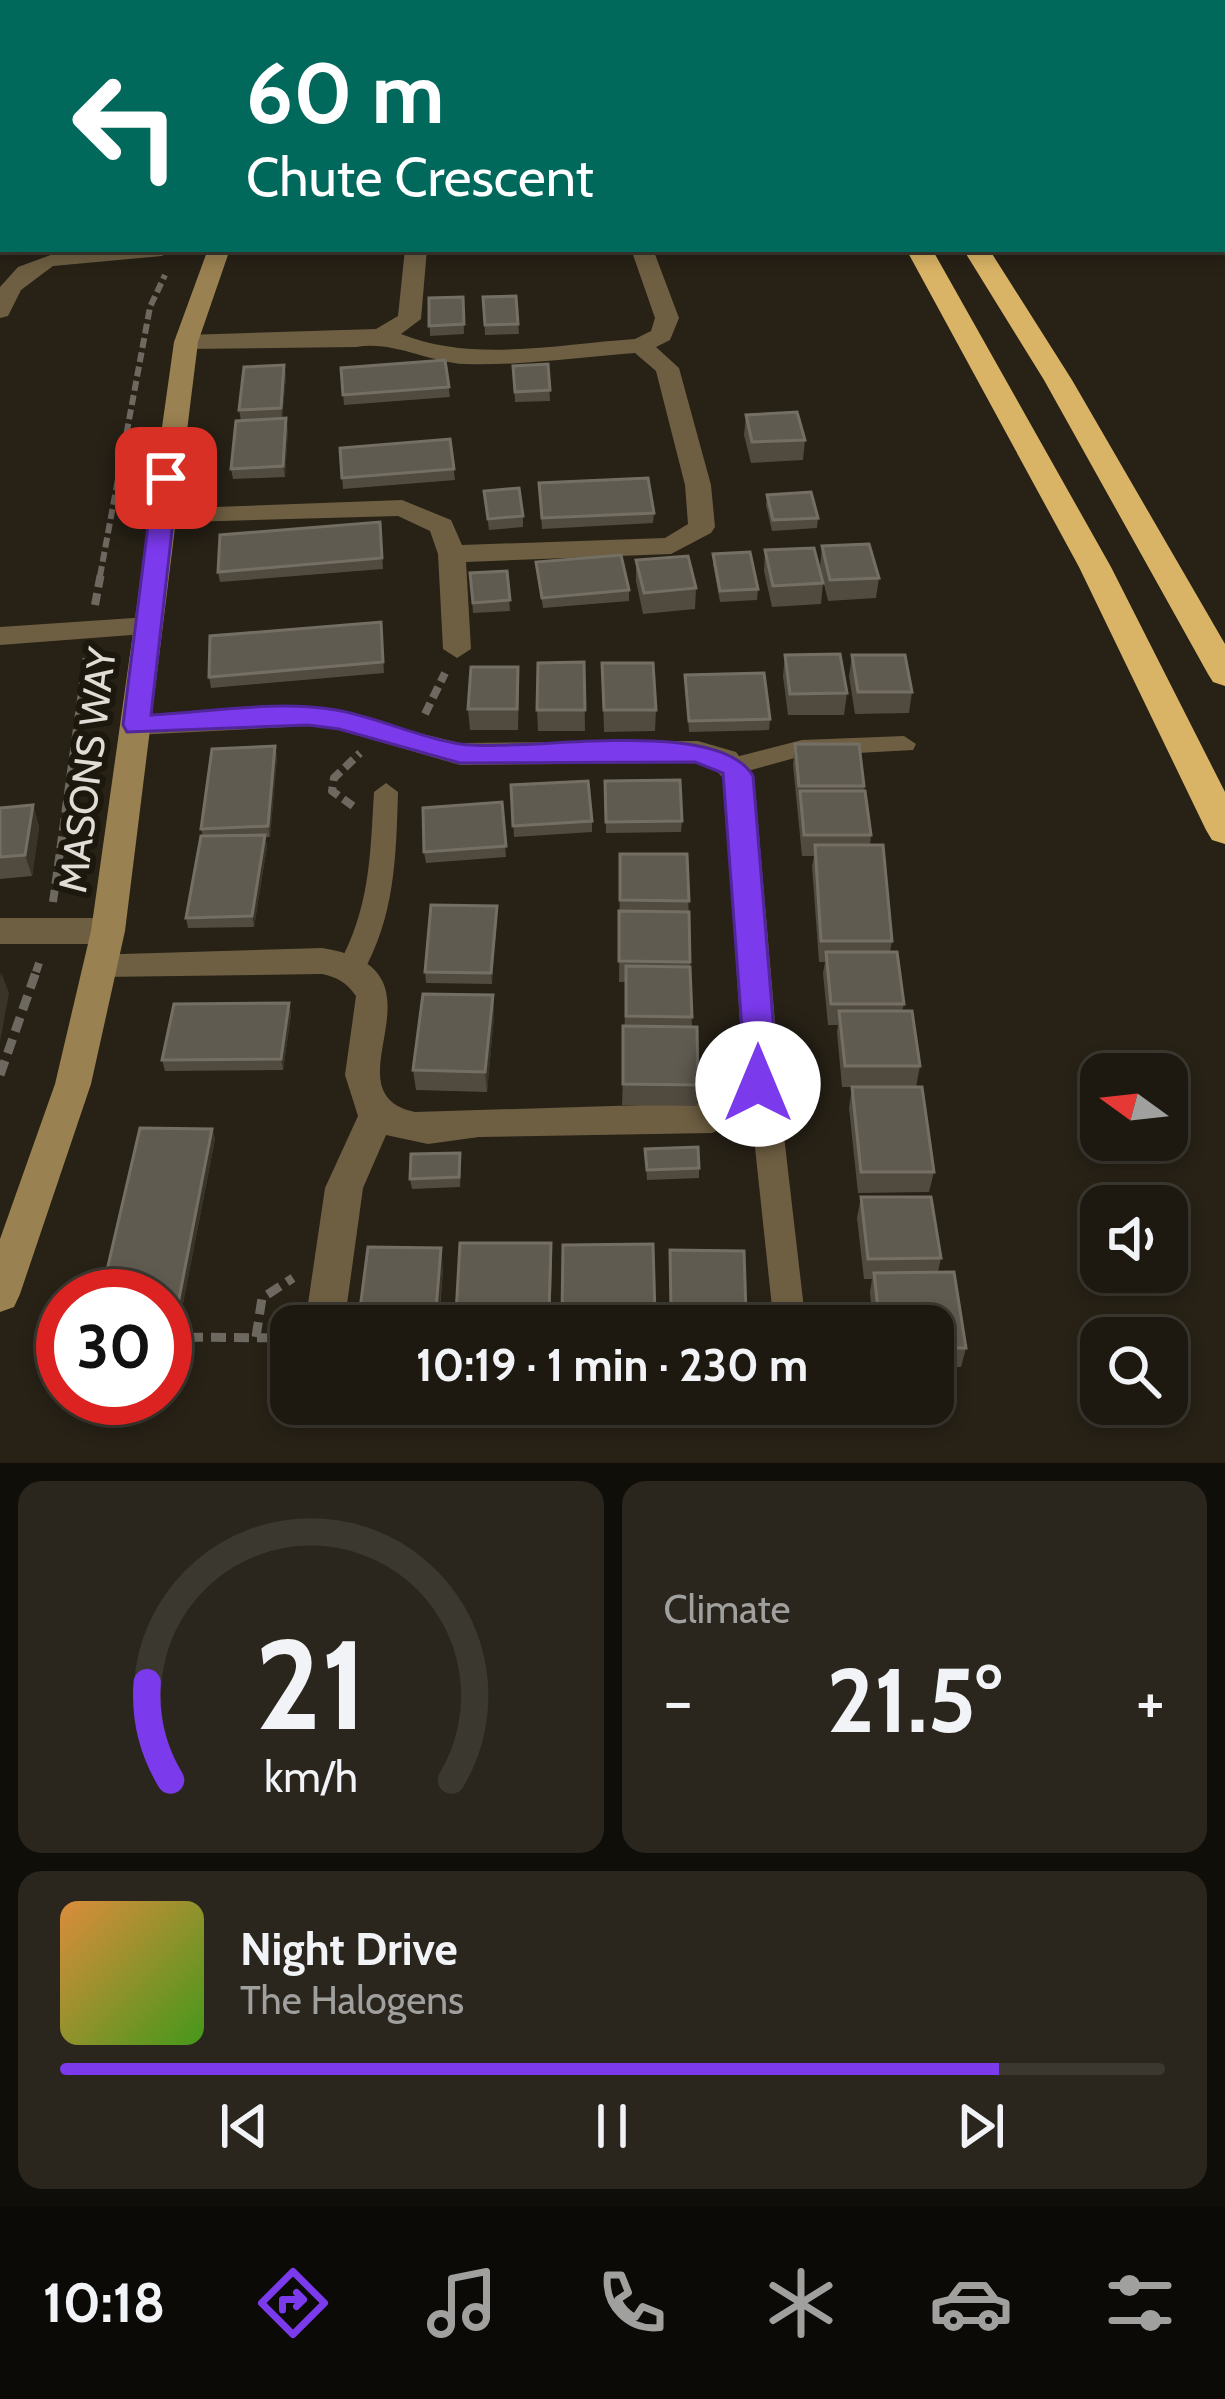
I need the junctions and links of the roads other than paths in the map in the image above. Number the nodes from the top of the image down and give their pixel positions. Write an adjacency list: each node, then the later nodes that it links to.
1 (93, 252): 7 (street)
2 (217, 252): 9 (street, MASONS WAY)
3 (416, 252): 8 (street)
4 (643, 252): 10 (street)
5 (921, 252): 21 (highway)
6 (978, 252): 16 (highway)
7 (0, 311)
8 (382, 335): 9 (street); 10 (street)
9 (186, 342): 11 (street, MASONS WAY)
10 (640, 346): 12 (street)
11 (160, 517): 12 (street); 13 (street, MASONS WAY)
12 (452, 554): 15 (street)
13 (148, 626): 14 (street); 17 (street, MASONS WAY)
14 (0, 636)
15 (457, 649)
16 (1225, 674)
17 (136, 725): 19 (street); 23 (street, MASONS WAY)
18 (904, 744): 19 (lane)
19 (733, 766): 25 (street)
20 (386, 792): 24 (lane)
21 (1225, 830)
22 (0, 931): 23 (street)
23 (105, 947): 24 (street); 27 (street, MASONS WAY)
24 (351, 968): 26 (street)
25 (747, 1100): 26 (street); 29 (lane)
26 (378, 1116): 28 (street)
27 (0, 1294)
28 (314, 1305)
29 (788, 1305)

